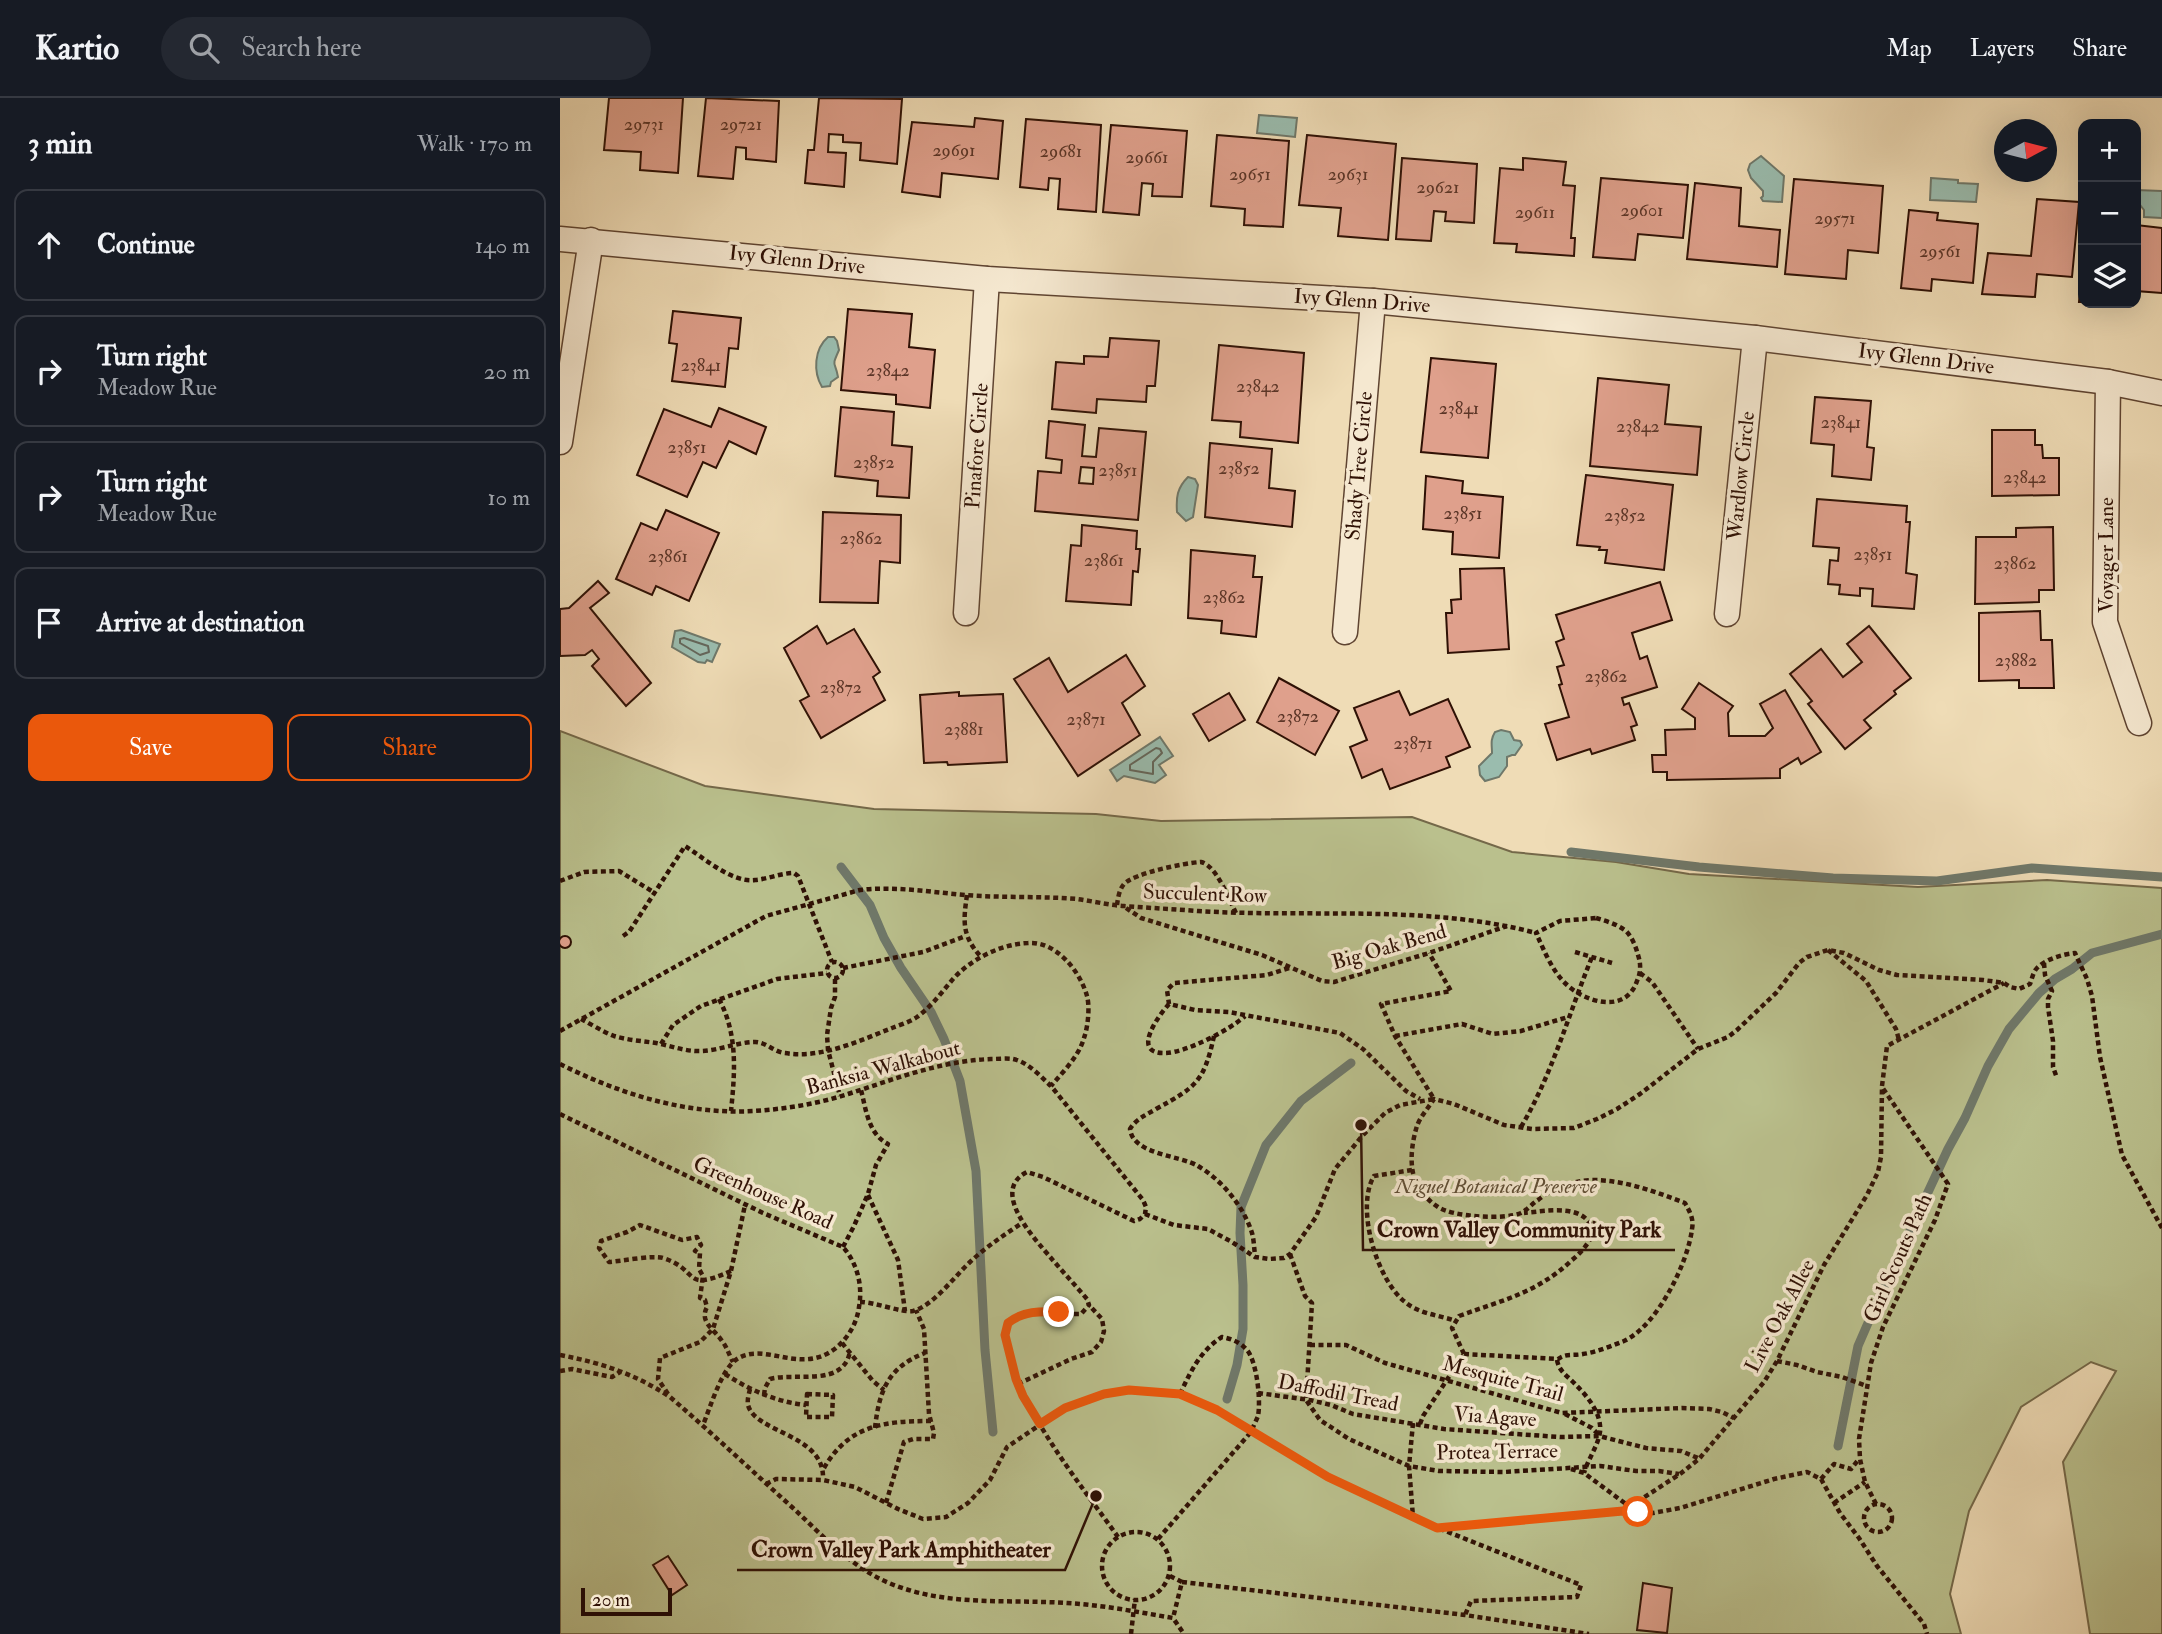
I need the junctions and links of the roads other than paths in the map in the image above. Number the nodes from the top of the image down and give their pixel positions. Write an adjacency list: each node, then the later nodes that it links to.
1 (560, 239): 2 (street, Ivy Glenn Drive)
2 (591, 240): 3 (street, Ivy Glenn Drive); 8 (street)
3 (987, 279): 4 (street, Ivy Glenn Drive); 9 (street, Pinafore Circle)
4 (1373, 301): 5 (street, Ivy Glenn Drive); 11 (street, Shady Tree Circle)
5 (1755, 338): 6 (street, Ivy Glenn Drive); 10 (street, Wardlow Circle)
6 (2108, 382): 7 (street, Ivy Glenn Drive); 12 (street, Voyager Lane)
7 (2162, 393)
8 (560, 442)
9 (966, 612)
10 (1727, 614)
11 (1345, 632)
12 (2139, 723)

